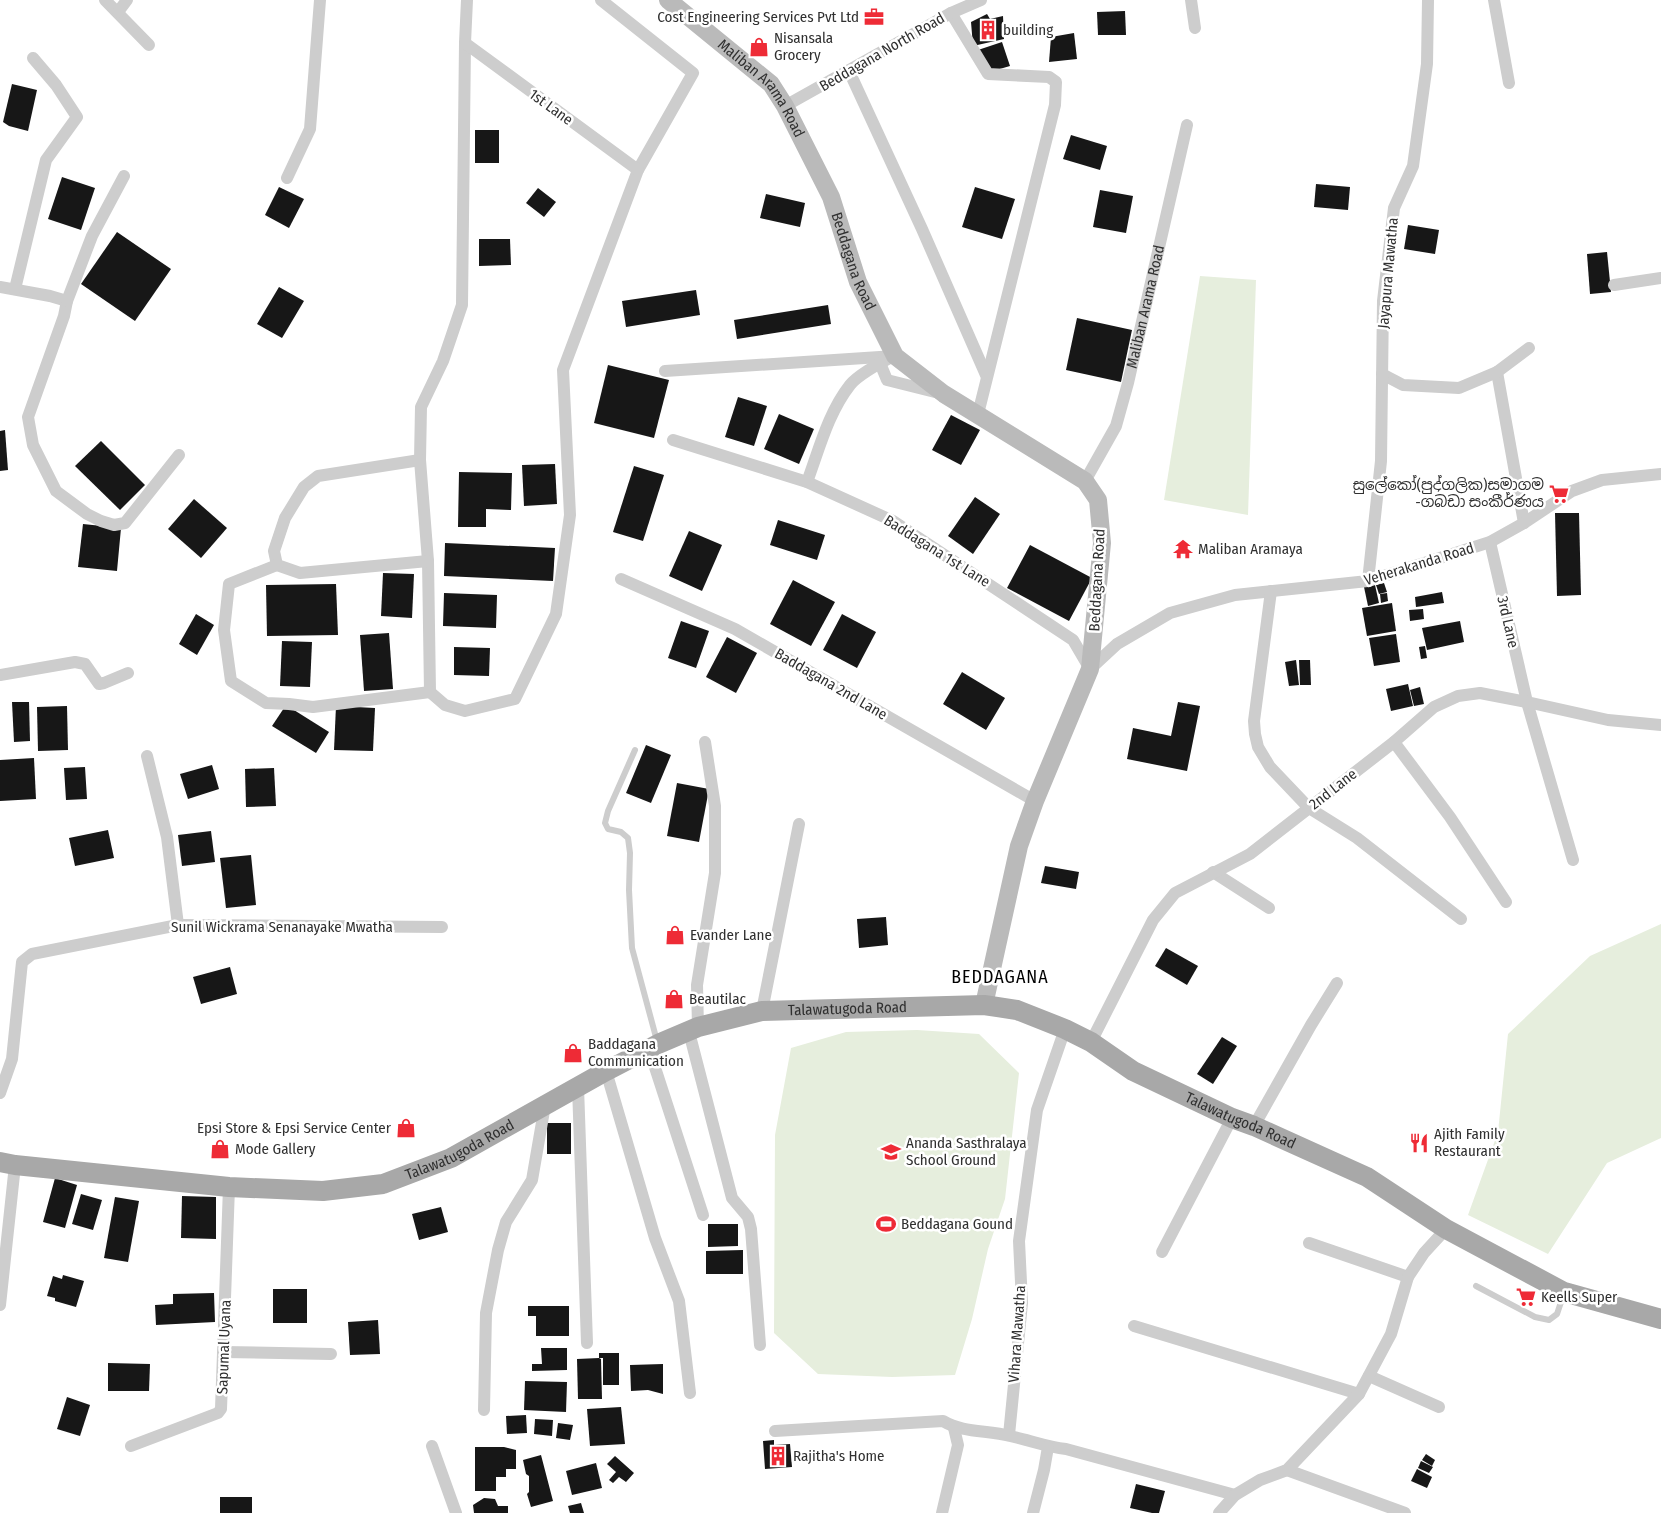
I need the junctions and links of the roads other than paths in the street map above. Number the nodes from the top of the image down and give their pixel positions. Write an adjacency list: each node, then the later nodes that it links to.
1 (105, 0): 11 (street)
2 (127, 0): 11 (street)
3 (320, 0): 23 (street)
4 (467, 0): 14 (street)
5 (601, 0): 21 (street)
6 (668, 0): 19 (street, Maliban Arama Road)
7 (981, 0): 12 (street, Beddagana North Road)
8 (1191, 0): 13 (street)
9 (1428, 0): 34 (street, Jayapura Mawatha)
10 (1494, 0): 18 (street)
11 (118, 12): 15 (street)
12 (951, 13): 17 (street, Beddagana North Road); 35 (street)
13 (1195, 28)
14 (464, 43): 21 (street, 1st Lane); 40 (street)
15 (149, 45)
16 (33, 58): 28 (street)
17 (849, 71): 19 (street, Beddagana North Road); 35 (street)
18 (1509, 83)
19 (786, 106): 24 (street, Maliban Arama Road)
20 (1187, 125): 42 (street, Maliban Arama Road)
21 (638, 170): 54 (street)
22 (124, 176): 29 (street)
23 (287, 178)
24 (831, 197): 31 (street, Beddagana Road)
25 (1661, 278): 26 (street)
26 (1614, 286)
27 (0, 287): 28 (street)
28 (15, 289): 29 (street)
29 (67, 301): 39 (street)
30 (1529, 348): 33 (street)
31 (888, 359): 32 (street); 36 (street, Beddagana Road); 36 (street); 43 (street)
32 (665, 372)
33 (1497, 372): 34 (street); 44 (street)
34 (1382, 374): 49 (street, Jayapura Mawatha)
35 (986, 375): 37 (street)
36 (944, 394): 37 (street, Beddagana Road)
37 (978, 414): 42 (street, Beddagana Road)
38 (673, 440): 43 (street, Baddagana 1st Lane)
39 (179, 455)
40 (420, 460): 46 (street); 47 (street)
41 (1661, 474): 44 (street, Veherakanda Road)
42 (1085, 481): 51 (street, Beddagana Road)
43 (807, 482): 51 (street, Baddagana 1st Lane)
44 (1524, 523): 45 (street, Veherakanda Road)
45 (1490, 542): 49 (street, Veherakanda Road); 55 (street, 3rd Lane)
46 (428, 561): 47 (street); 54 (street)
47 (277, 565): 54 (street)
48 (621, 579): 61 (street, Baddagana 2nd Lane)
49 (1368, 581): 50 (street, Veherakanda Road)
50 (1270, 591): 51 (street, Veherakanda Road); 62 (street)
51 (1090, 670): 61 (street, Beddagana Road)
52 (128, 673): 53 (street)
53 (0, 675)
54 (430, 692)
55 (1527, 702): 56 (street, 2nd Lane); 58 (street, 2nd Lane); 64 (street, 3rd Lane)
56 (1661, 725)
57 (705, 742): 74 (street)
58 (1394, 742): 62 (street, 2nd Lane); 66 (street)
59 (635, 750): 77 (lane)
60 (147, 756): 69 (street)
61 (1035, 801): 72 (street, Beddagana Road)
62 (1309, 808): 65 (street, 2nd Lane); 68 (street)
63 (799, 824): 73 (street)
64 (1573, 860)
65 (1213, 872): 67 (street); 76 (street, 2nd Lane)
66 (1506, 902)
67 (1269, 908)
68 (1461, 919)
69 (178, 925): 70 (street, Sunil Wickrama Senanayake Mwatha); 80 (street, Sunil Wickrama Senanayake Mwatha)
70 (442, 927)
71 (1337, 983): 83 (street)
72 (984, 1005): 73 (main road, Talawatugoda Road); 75 (main road, Talawatugoda Road)
73 (762, 1011): 74 (main road, Talawatugoda Road)
74 (693, 1029): 77 (main road, Talawatugoda Road); 97 (street)
75 (1065, 1029): 76 (main road, Talawatugoda Road); 107 (street, Vihara Mawatha)
76 (1091, 1042): 82 (main road, Talawatugoda Road)
77 (653, 1047): 78 (main road, Talawatugoda Road); 86 (street)
78 (606, 1071): 79 (main road, Talawatugoda Road); 101 (street)
79 (578, 1087): 81 (main road, Talawatugoda Road); 96 (street)
80 (0, 1093)
81 (545, 1105): 85 (main road, Talawatugoda Road); 104 (street)
82 (1232, 1118): 83 (main road, Talawatugoda Road); 89 (street)
83 (1254, 1126): 87 (main road, Talawatugoda Road)
84 (8, 1163): 85 (main road, Talawatugoda Road); 93 (street)
85 (228, 1187): 98 (street, Sapumal Uyana)
86 (703, 1215)
87 (1446, 1229): 90 (street); 92 (main road, Talawatugoda Road)
88 (1309, 1243): 90 (street)
89 (1162, 1252)
90 (1408, 1277): 100 (street)
91 (1476, 1286): 92 (lane)
92 (1564, 1292): 94 (main road, Talawatugoda Road)
93 (0, 1305)
94 (1661, 1319)
95 (1134, 1326): 102 (street)
96 (587, 1344)
97 (760, 1345)
98 (223, 1352): 99 (street); 108 (street, Sapumal Uyana)
99 (331, 1354)
100 (1369, 1376): 102 (street); 103 (street)
101 (690, 1393)
102 (1359, 1394): 111 (street)
103 (1439, 1407)
104 (484, 1410)
105 (954, 1428): 106 (street); 107 (street); 114 (street)
106 (775, 1431)
107 (1009, 1436): 110 (street)
108 (131, 1446)
109 (432, 1446): 113 (street)
110 (1048, 1447): 112 (street); 115 (street)
111 (1287, 1470): 112 (street); 117 (street)
112 (1235, 1495): 116 (street)
113 (456, 1513)
114 (942, 1513)
115 (1033, 1513)
116 (1218, 1513)
117 (1405, 1513)

